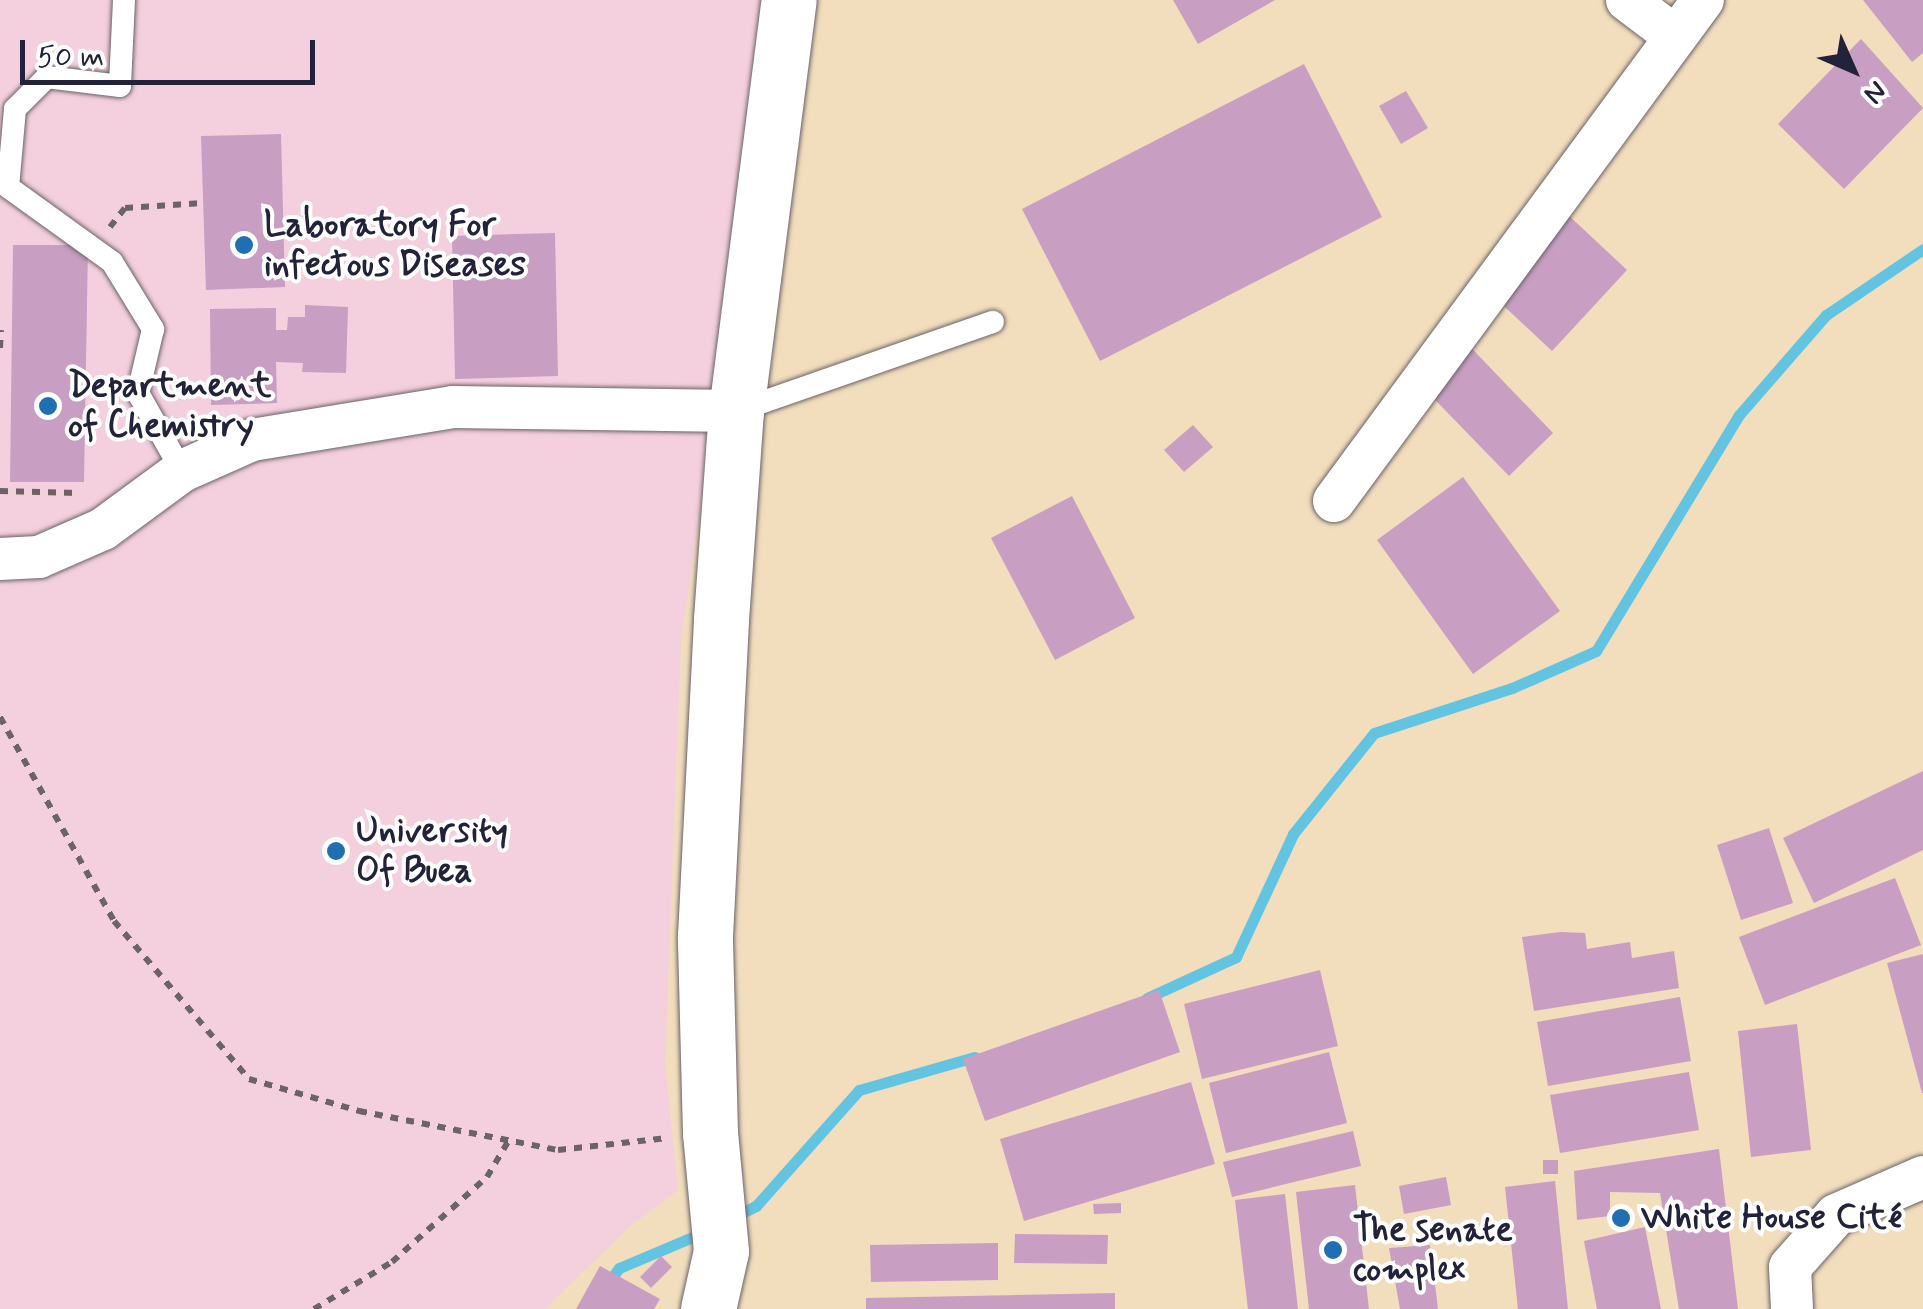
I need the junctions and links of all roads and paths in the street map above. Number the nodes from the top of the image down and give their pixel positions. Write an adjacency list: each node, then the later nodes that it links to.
1 (124, 0): 7 (lane)
2 (789, 0): 12 (street)
3 (1627, 0): 5 (street)
4 (1703, 0): 5 (street)
5 (1676, 37): 15 (street)
6 (204, 203): 7 (path)
7 (112, 262): 13 (lane)
8 (994, 322): 12 (lane)
9 (0, 330): 10 (path); 11 (path)
10 (12, 330)
11 (0, 348)
12 (736, 411): 13 (street); 19 (street)
13 (182, 471): 16 (street)
14 (0, 491): 16 (path)
15 (1334, 501)
16 (136, 504): 17 (street)
17 (0, 559)
18 (0, 717): 20 (path)
19 (710, 1133): 20 (path); 23 (street)
20 (509, 1140): 22 (path)
21 (1923, 1176): 24 (street)
22 (314, 1309)
23 (708, 1309)
24 (1792, 1309)

